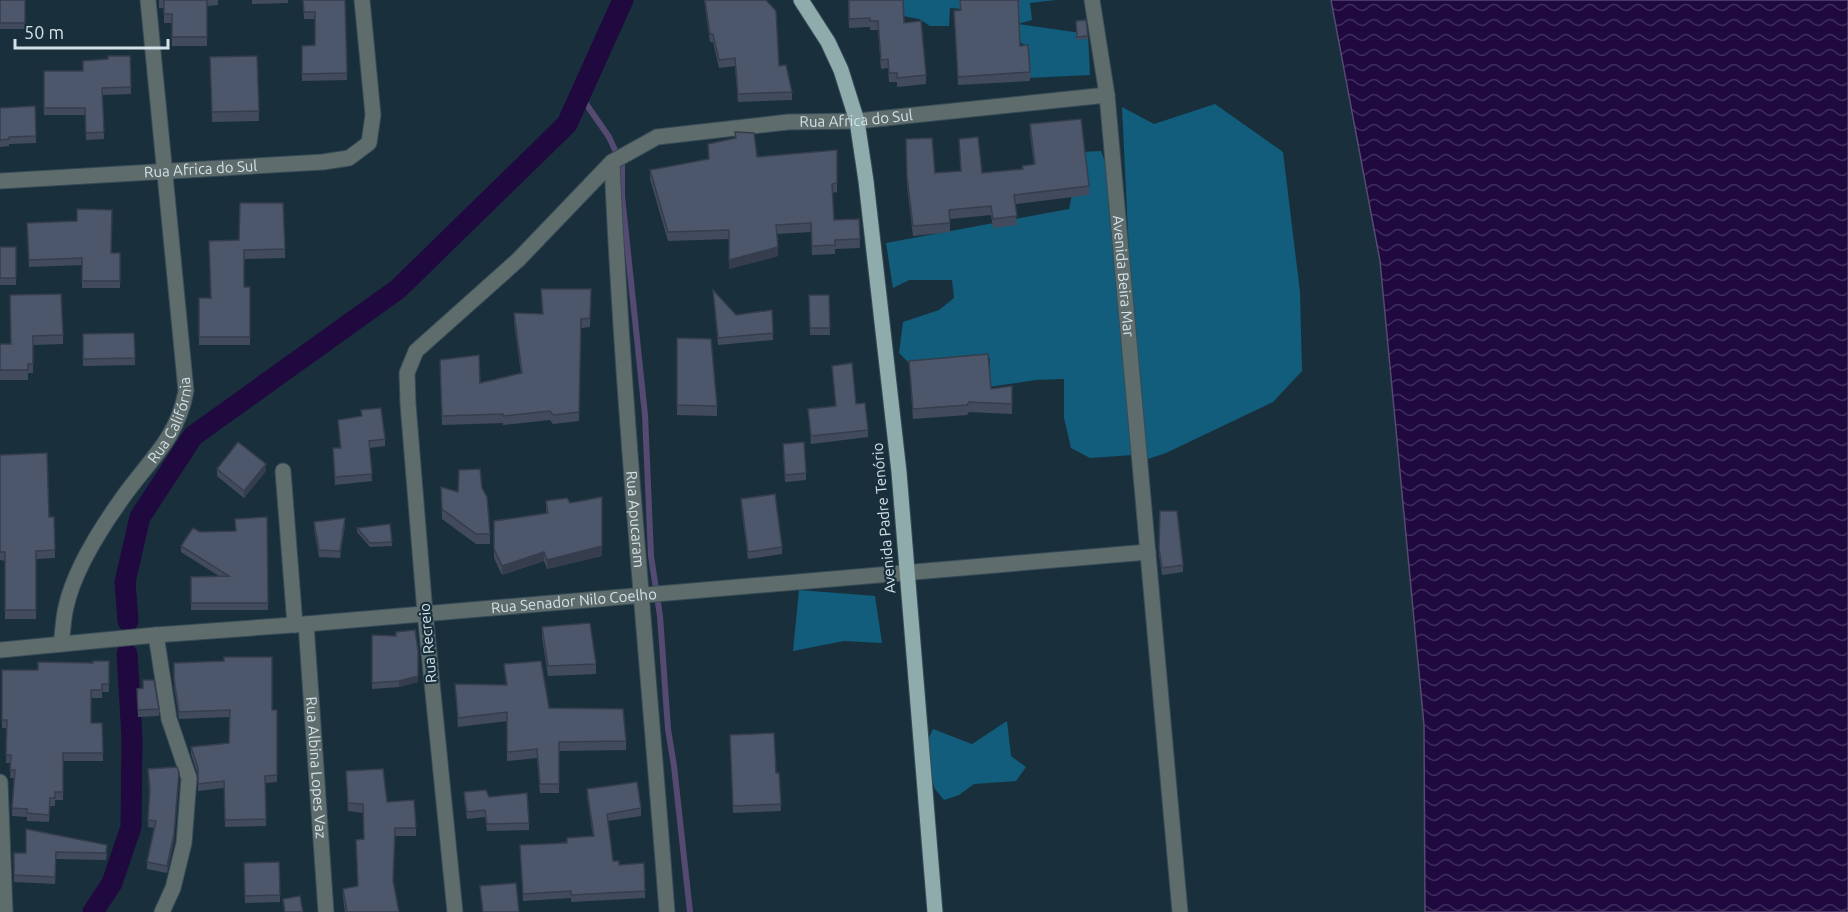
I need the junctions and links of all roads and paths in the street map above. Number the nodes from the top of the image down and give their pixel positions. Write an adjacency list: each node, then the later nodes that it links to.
1 (148, 0): 8 (street, Rua Califórnia)
2 (362, 0): 8 (street, Rua Africa do Sul)
3 (801, 0): 6 (main road, Avenida Padre Tenório)
4 (1092, 0): 5 (street, Avenida Beira Mar)
5 (1107, 95): 6 (street, Rua Africa do Sul); 12 (street, Avenida Beira Mar)
6 (857, 121): 7 (street, Rua Africa do Sul); 13 (main road, Avenida Padre Tenório)
7 (612, 162): 10 (street, Rua Africa do Sul); 14 (street, Rua Apucaram)
8 (166, 170): 9 (street, Rua Africa do Sul); 18 (street, Rua Califórnia)
9 (0, 181)
10 (407, 373): 15 (street, Rua Recreio)
11 (283, 471): 16 (street, Rua Albina Lopes Vaz)
12 (1148, 552): 13 (street, Rua Senador Nilo Coelho); 27 (street, Avenida Beira Mar)
13 (907, 573): 14 (street, Rua Senador Nilo Coelho); 26 (main road, Avenida Padre Tenório)
14 (643, 595): 15 (street, Rua Senador Nilo Coelho); 25 (street, Rua Apucaram)
15 (425, 613): 16 (street, Rua Senador Nilo Coelho); 24 (street, Rua Recreio)
16 (301, 624): 17 (street, Rua Senador Nilo Coelho); 23 (street, Rua Albina Lopes Vaz)
17 (156, 635): 18 (street, Rua Senador Nilo Coelho); 22 (street)
18 (61, 644): 19 (street, Rua Senador Nilo Coelho)
19 (0, 650)
20 (0, 782): 21 (street)
21 (5, 912)
22 (162, 912)
23 (326, 912)
24 (454, 912)
25 (667, 912)
26 (935, 912)
27 (1180, 912)

